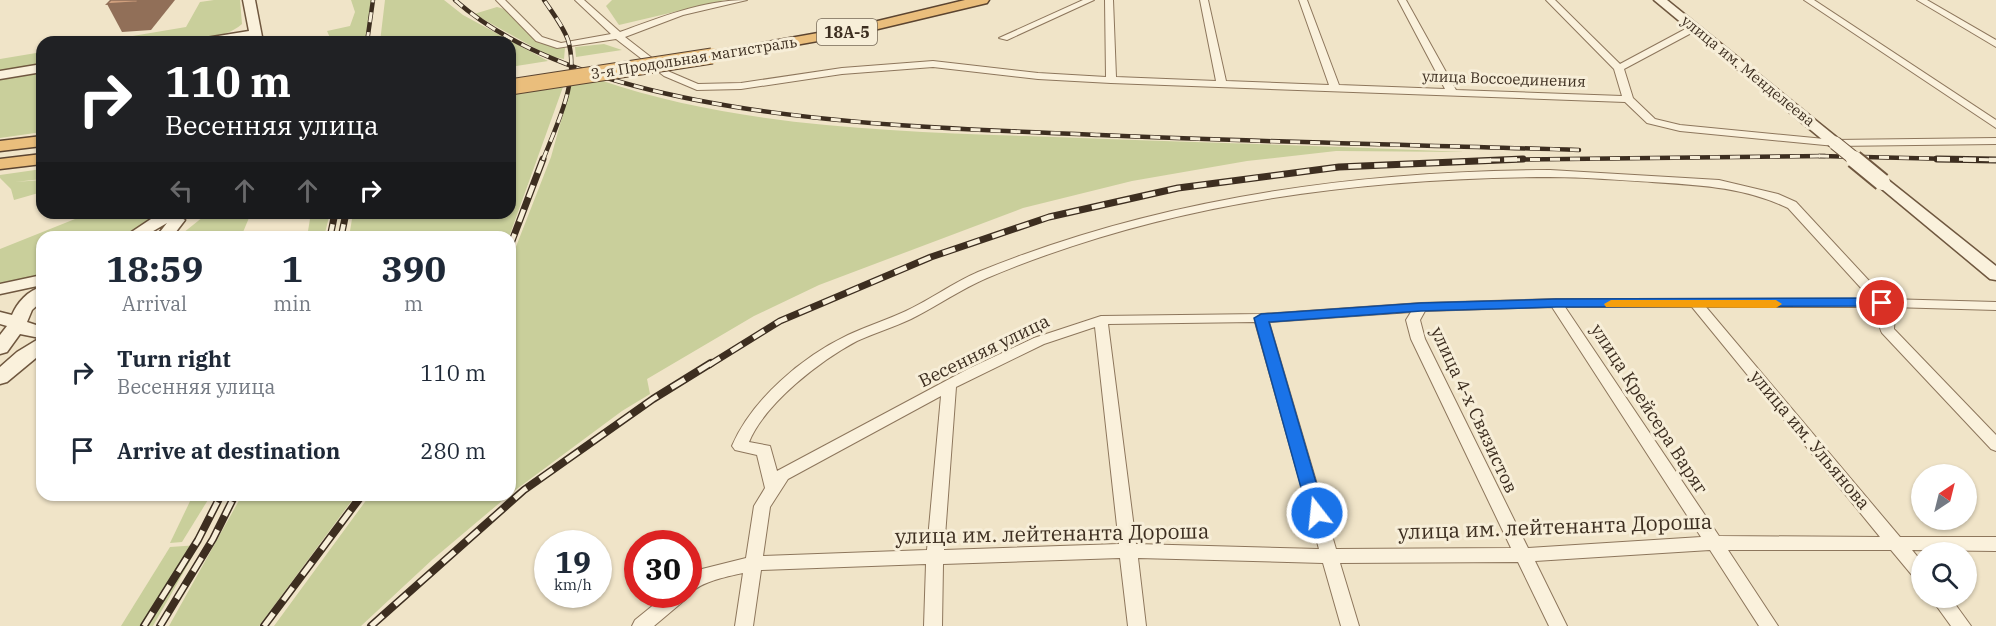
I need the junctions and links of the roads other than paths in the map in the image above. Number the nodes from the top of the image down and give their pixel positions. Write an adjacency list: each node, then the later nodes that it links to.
1 (249, 0): 17 (main road)
2 (500, 0): 18 (street)
3 (579, 0): 18 (street, улица Воссоединения)
4 (742, 0): 18 (street)
5 (925, 0): 21 (highway, 3-я Продольная магистраль / 18А-5)
6 (982, 0): 21 (highway, 3-я Продольная магистраль / 18А-5)
7 (1090, 0): 19 (street)
8 (1109, 0): 26 (street)
9 (1204, 0): 27 (street)
10 (1303, 0): 29 (street)
11 (1402, 0): 30 (street)
12 (1550, 0): 22 (street)
13 (1660, 0): 16 (main road, улица им. Менделеева)
14 (1808, 0): 32 (street)
15 (1921, 0): 20 (street)
16 (1694, 28): 22 (street); 35 (main road, улица им. Менделеева)
17 (257, 36)
18 (618, 36): 26 (street, улица Воссоединения)
19 (1004, 38)
20 (1996, 44)
21 (709, 50): 24 (highway, 3-я Продольная магистраль / 18А-5); 28 (highway, 3-я Продольная магистраль / 18А-5, bridge)
22 (1619, 68): 31 (street)
23 (36, 69): 25 (main road)
24 (516, 72)
25 (0, 75)
26 (1111, 80): 27 (street, улица Воссоединения)
27 (1222, 85): 29 (street, улица Воссоединения)
28 (516, 86)
29 (1335, 88): 30 (street, улица Воссоединения)
30 (1452, 92): 31 (street, улица Воссоединения)
31 (1628, 99): 35 (street)
32 (1996, 125)
33 (1996, 141): 35 (street)
34 (36, 142): 36 (highway)
35 (1835, 143): 43 (main road, улица им. Менделеева, bridge)
36 (0, 146)
37 (36, 160): 38 (highway)
38 (0, 164)
39 (170, 219): 41 (main road)
40 (173, 219): 42 (main road)
41 (145, 231)
42 (157, 231)
43 (1996, 275)
44 (36, 281): 45 (main road)
45 (0, 289)
46 (36, 291): 48 (main road)
47 (36, 295): 57 (main road)
48 (0, 297)
49 (1556, 303): 51 (street, Весенняя улица); 53 (street, Весенняя улица); 65 (street, улица Крейсера Варяг)
50 (1882, 303): 51 (street, Весенняя улица); 52 (street, Весенняя улица); 63 (street); 64 (street)
51 (1697, 305): 66 (street, улица им. Ульянова)
52 (1996, 306)
53 (1421, 307): 55 (street, Весенняя улица); 69 (street, улица 4-х Связистов)
54 (0, 318): 57 (main road)
55 (1261, 318): 56 (street, Весенняя улица); 70 (street)
56 (1101, 320): 62 (street, Весенняя улица); 68 (street)
57 (18, 323): 58 (main road); 59 (main road)
58 (36, 332)
59 (0, 348)
60 (36, 348): 61 (main road)
61 (0, 377)
62 (949, 387): 64 (street, Весенняя улица); 71 (street)
63 (1996, 445)
64 (773, 489): 73 (street, Весенняя улица)
65 (1713, 543): 66 (street, улица им. лейтенанта Дороша); 69 (street, улица им. лейтенанта Дороша); 83 (street, улица Крейсера Варяг)
66 (1895, 543): 67 (street, улица им. лейтенанта Дороша); 72 (street, улица им. Ульянова)
67 (1996, 544)
68 (1126, 551): 70 (street, улица им. лейтенанта Дороша); 71 (street, улица им. лейтенанта Дороша); 80 (street)
69 (1521, 555): 70 (street, улица им. лейтенанта Дороша); 82 (street, улица 4-х Связистов)
70 (1329, 556): 81 (street)
71 (935, 557): 73 (street, улица им. лейтенанта Дороша); 79 (street)
72 (1911, 562)
73 (755, 563): 74 (street, улица им. лейтенанта Дороша); 78 (street, Весенняя улица)
74 (702, 576)
75 (663, 608): 77 (street)
76 (1948, 608): 84 (street)
77 (641, 626)
78 (744, 626)
79 (933, 626)
80 (1137, 626)
81 (1350, 626)
82 (1558, 626)
83 (1769, 626)
84 (1962, 626)

